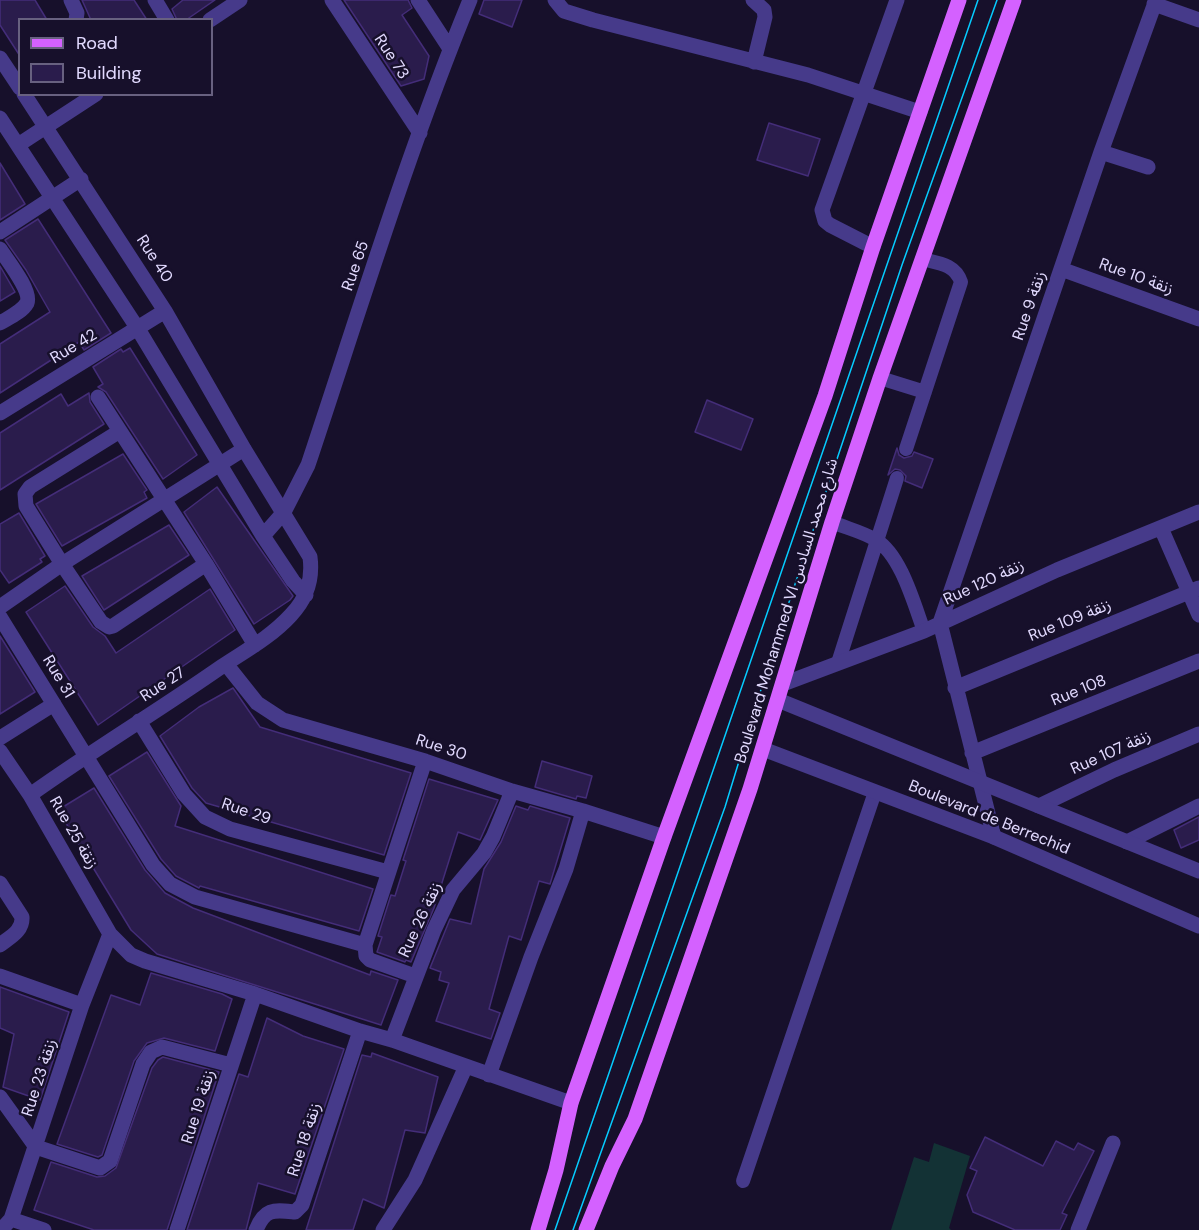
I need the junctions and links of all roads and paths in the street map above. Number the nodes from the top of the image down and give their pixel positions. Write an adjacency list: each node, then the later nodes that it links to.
1 (70, 0): 13 (street)
2 (155, 0): 14 (street)
3 (240, 0): 15 (street)
4 (332, 0): 27 (street, Rue 73)
5 (418, 0): 17 (street)
6 (470, 0): 17 (street, Rue 65)
7 (555, 0): 18 (street)
8 (753, 0): 18 (street)
9 (897, 0): 21 (street)
10 (959, 0): 24 (main road, Boulevard Mohammed VI شارع محمد السادس)
11 (1014, 0): 36 (main road, Boulevard Mohammed VI شارع محمد السادس)
12 (1155, 2): 16 (street); 29 (street, Rue 9 زنقة)
13 (76, 18)
14 (167, 18)
15 (213, 18)
16 (1199, 20)
17 (450, 49): 27 (street, Rue 65)
18 (754, 62): 21 (street)
19 (9, 63): 20 (street)
20 (18, 83)
21 (864, 93): 24 (street); 34 (street)
22 (25, 96): 26 (street, Rue 40)
23 (93, 96): 26 (street)
24 (920, 112): 34 (main road, Boulevard Mohammed VI شارع محمد السادس)
25 (0, 118): 28 (street)
26 (46, 127): 28 (street); 31 (street, Rue 40)
27 (420, 133): 52 (street, Rue 65)
28 (18, 145): 32 (street)
29 (1101, 152): 30 (street); 37 (street, Rue 9 زنقة)
30 (1148, 167)
31 (81, 179): 32 (street); 38 (street, Rue 40)
32 (52, 197): 33 (street); 41 (street)
33 (0, 232)
34 (873, 247): 90 (main road, Boulevard Mohammed VI شارع محمد السادس)
35 (0, 249): 40 (street)
36 (922, 259): 42 (main road, Boulevard Mohammed VI شارع محمد السادس); 43 (lane)
37 (1061, 269): 39 (street, Rue 10 زنقة); 65 (street, Rue 9 زنقة)
38 (165, 311): 41 (street, Rue 42); 47 (street, Rue 40)
39 (1199, 319)
40 (0, 323)
41 (138, 329): 45 (street, Rue 42); 49 (street)
42 (880, 378): 43 (lane); 54 (main road, Boulevard Mohammed VI شارع محمد السادس)
43 (925, 392): 48 (lane)
44 (98, 397): 46 (street)
45 (0, 413)
46 (120, 431): 51 (street); 58 (street)
47 (244, 449): 49 (street); 52 (street, Rue 40)
48 (906, 449)
49 (220, 464): 51 (street); 56 (street)
50 (897, 478): 57 (lane)
51 (164, 500): 58 (street); 59 (street)
52 (284, 512): 56 (street, Rue 65); 61 (street, Rue 40)
53 (1199, 512): 55 (street, Rue 120 زنقة)
54 (832, 522): 57 (lane); 71 (main road, Boulevard Mohammed VI شارع محمد السادس)
55 (1161, 528): 60 (street); 65 (street, Rue 120 زنقة)
56 (263, 536): 61 (street)
57 (877, 540): 66 (lane); 69 (lane)
58 (62, 564): 59 (street); 62 (street)
59 (206, 564): 67 (street)
60 (1194, 590): 63 (street); 72 (street, Rue 109 زنقة)
61 (306, 595): 67 (street, Rue 27)
62 (0, 607)
63 (1199, 615)
64 (0, 617): 74 (street, Rue 31)
65 (940, 624): 66 (street, Rue 120 زنقة); 72 (street)
66 (924, 631): 69 (street, Rue 120 زنقة)
67 (255, 645): 70 (street, Rue 27)
68 (1199, 661): 80 (street, Rue 108)
69 (838, 663): 71 (street, Rue 120 زنقة)
70 (226, 664): 75 (street, Rue 27); 82 (street, Rue 30)
71 (783, 684): 73 (main road, Boulevard Mohammed VI شارع محمد السادس)
72 (955, 688): 80 (street)
73 (778, 700): 78 (main road, Boulevard Mohammed VI شارع محمد السادس); 83 (street, Boulevard de Berrechid)
74 (54, 704): 77 (street); 81 (street, Rue 31)
75 (139, 721): 81 (street, Rue 27); 94 (street, Rue 29)
76 (1199, 734): 87 (street, Rue 107 زنقة)
77 (0, 738)
78 (763, 749): 85 (street, Boulevard de Berrechid); 120 (main road, Boulevard Mohammed VI شارع محمد السادس)
79 (0, 751): 86 (street, Rue 25 زنقة)
80 (972, 753): 83 (street)
81 (86, 755): 86 (street, Rue 27); 99 (street, Rue 31)
82 (425, 761): 84 (street, Rue 30); 94 (street)
83 (979, 781): 87 (street, Boulevard de Berrechid); 91 (street)
84 (512, 791): 89 (street, Rue 30); 101 (street, Rue 26 زنقة)
85 (875, 792): 91 (street, Boulevard de Berrechid); 113 (lane)
86 (30, 795): 97 (street, Rue 25 زنقة)
87 (1039, 806): 92 (street, Boulevard de Berrechid)
88 (1199, 806): 92 (street)
89 (584, 811): 90 (street, Rue 30); 108 (street)
90 (664, 837): 110 (main road, Boulevard Mohammed VI شارع محمد السادس)
91 (994, 837): 96 (street, Boulevard de Berrechid)
92 (1127, 842): 93 (street, Boulevard de Berrechid)
93 (1199, 871)
94 (388, 872): 99 (street)
95 (0, 883): 98 (street)
96 (1199, 926)
97 (110, 934): 102 (street, Rue 25 زنقة); 103 (street, Rue 23 زنقة)
98 (0, 945)
99 (365, 945): 101 (street)
100 (0, 976): 103 (street)
101 (416, 976): 105 (street, Rue 26 زنقة)
102 (255, 994): 104 (street, Rue 25 زنقة); 106 (street, Rue 19 زنقة)
103 (82, 1005): 112 (street, Rue 23 زنقة)
104 (360, 1031): 105 (street, Rue 25 زنقة); 117 (street, Rue 18 زنقة)
105 (392, 1040): 107 (street, Rue 25 زنقة)
106 (231, 1065): 112 (street); 116 (street, Rue 19 زنقة)
107 (466, 1066): 108 (street, Rue 25 زنقة); 118 (street)
108 (489, 1075): 110 (street, Rue 25 زنقة)
109 (0, 1097): 112 (street)
110 (571, 1103): 119 (main road, Boulevard Mohammed VI شارع محمد السادس)
111 (1113, 1143): 121 (street)
112 (36, 1147): 114 (street, Rue 23 زنقة)
113 (743, 1181)
114 (6, 1224): 115 (street)
115 (44, 1230)
116 (177, 1230)
117 (256, 1230)
118 (383, 1230)
119 (538, 1230)
120 (586, 1230)
121 (1078, 1230)

